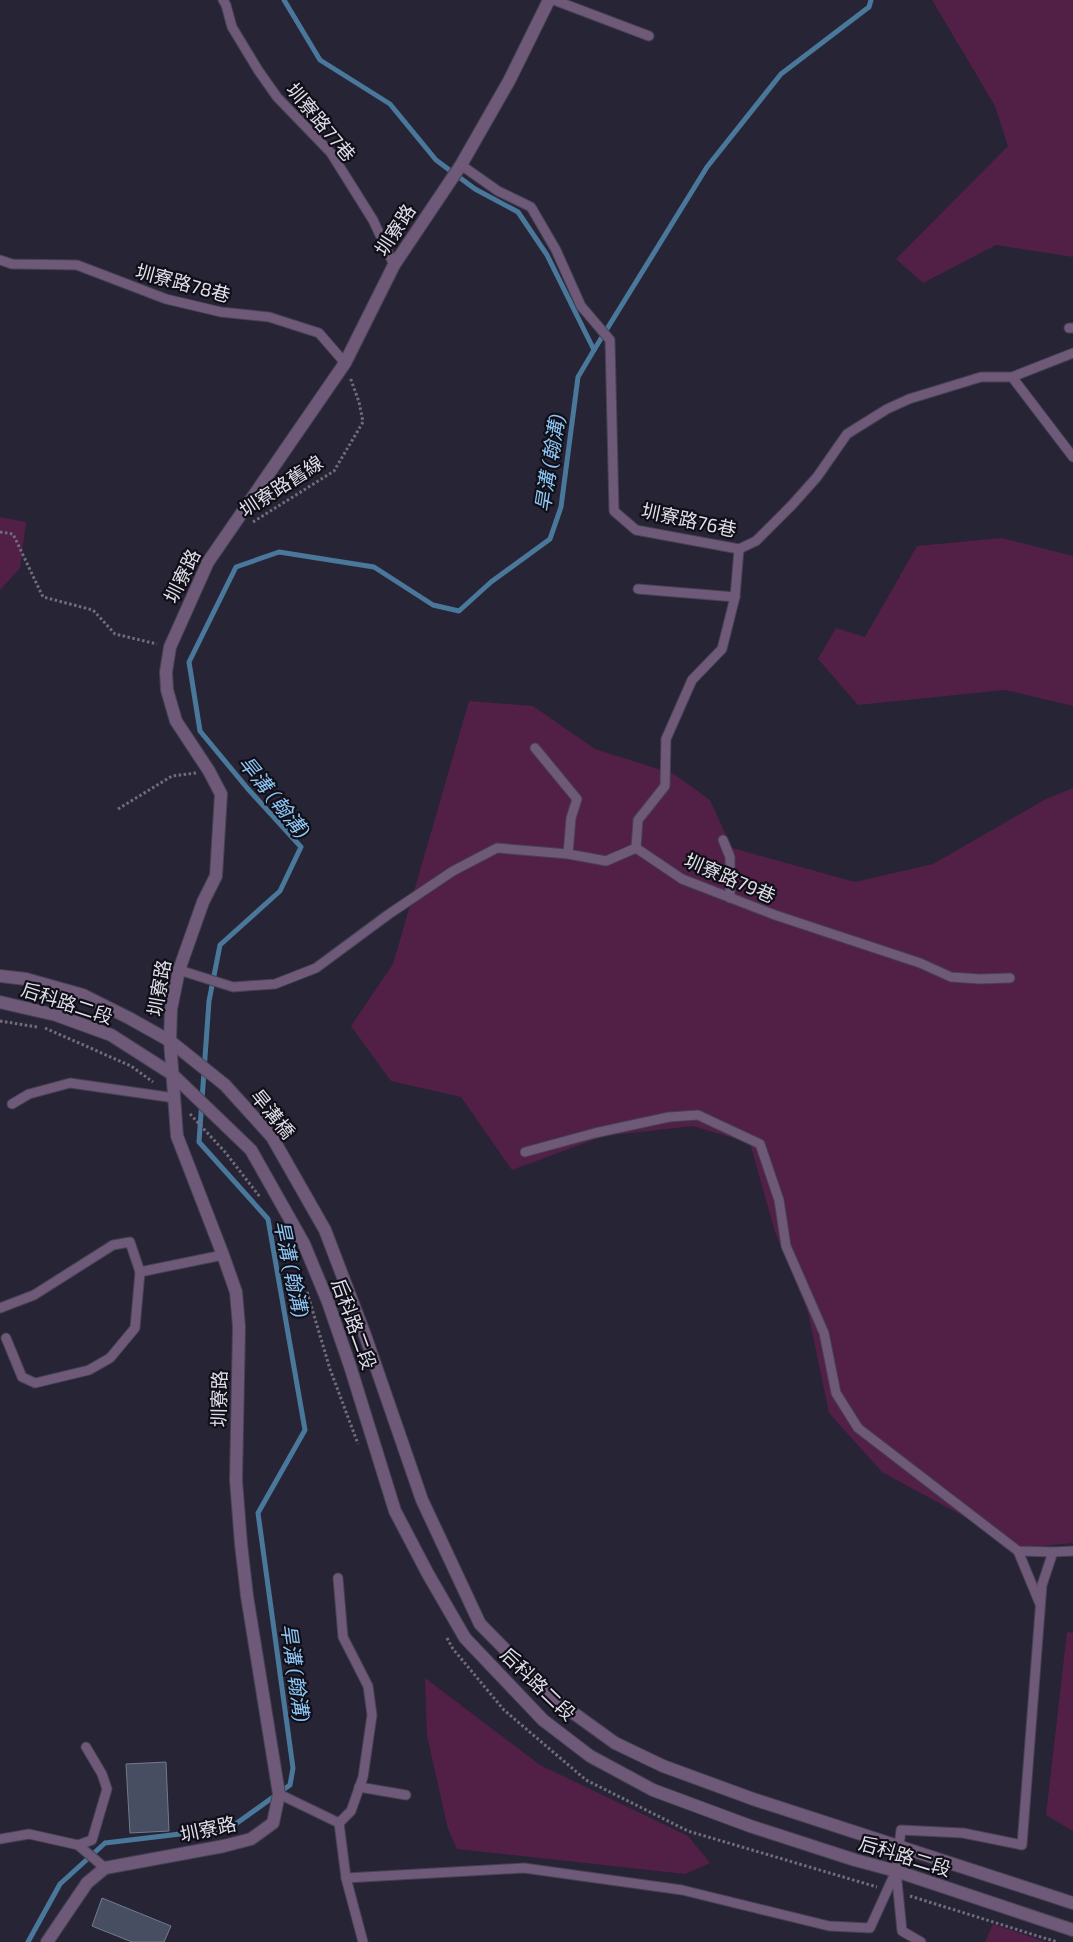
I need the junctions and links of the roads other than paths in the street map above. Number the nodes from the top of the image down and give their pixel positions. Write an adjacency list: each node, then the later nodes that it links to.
1 (223, 0): 7 (lane, 圳寮路77巷)
2 (549, 0): 5 (street, 圳寮路)
3 (554, 0): 4 (lane)
4 (648, 36)
5 (461, 165): 7 (street, 圳寮路); 12 (lane, 圳寮路76巷)
6 (0, 260): 9 (lane, 圳寮路78巷)
7 (394, 265): 9 (street, 圳寮路)
8 (1073, 353): 10 (lane, 圳寮路76巷)
9 (345, 362): 20 (street, 圳寮路)
10 (1012, 377): 11 (lane); 12 (lane, 圳寮路76巷)
11 (1073, 457)
12 (739, 548): 14 (lane)
13 (638, 589): 14 (lane)
14 (735, 597): 17 (lane)
15 (535, 748): 18 (lane)
16 (723, 840): 19 (lane)
17 (636, 848): 18 (lane); 19 (lane, 圳寮路79巷)
18 (568, 854): 20 (lane)
19 (730, 898): 22 (lane, 圳寮路79巷)
20 (179, 970): 24 (street, 圳寮路)
21 (0, 976): 24 (street, 后科路二段)
22 (1010, 978)
23 (0, 1002): 25 (street, 后科路二段)
24 (170, 1041): 25 (street, 圳寮路); 29 (street, 旱溝橋)
25 (172, 1074): 26 (street, 圳寮路); 48 (street, 后科路二段)
26 (175, 1098): 27 (lane); 30 (street, 圳寮路)
27 (12, 1104)
28 (525, 1152): 34 (lane)
29 (325, 1230): 46 (street, 后科路二段)
30 (224, 1255): 31 (lane); 41 (street, 圳寮路)
31 (140, 1272): 32 (lane); 33 (lane)
32 (0, 1308)
33 (6, 1338)
34 (1018, 1551): 36 (lane); 38 (lane)
35 (1073, 1551): 36 (lane)
36 (1053, 1552): 38 (lane)
37 (338, 1578): 40 (lane)
38 (1041, 1606): 46 (lane)
39 (86, 1747): 45 (lane)
40 (359, 1787): 42 (lane); 43 (lane)
41 (279, 1794): 43 (lane); 47 (street, 圳寮路)
42 (406, 1795)
43 (339, 1823): 49 (lane)
44 (0, 1839): 45 (lane)
45 (78, 1845): 47 (lane)
46 (898, 1846): 48 (lane); 50 (street, 后科路二段)
47 (105, 1868): 52 (street)
48 (896, 1871): 49 (lane); 51 (street, 后科路二段); 54 (lane)
49 (346, 1878): 53 (lane)
50 (1073, 1903)
51 (1073, 1930)
52 (48, 1942)
53 (363, 1942)
54 (921, 1942)

